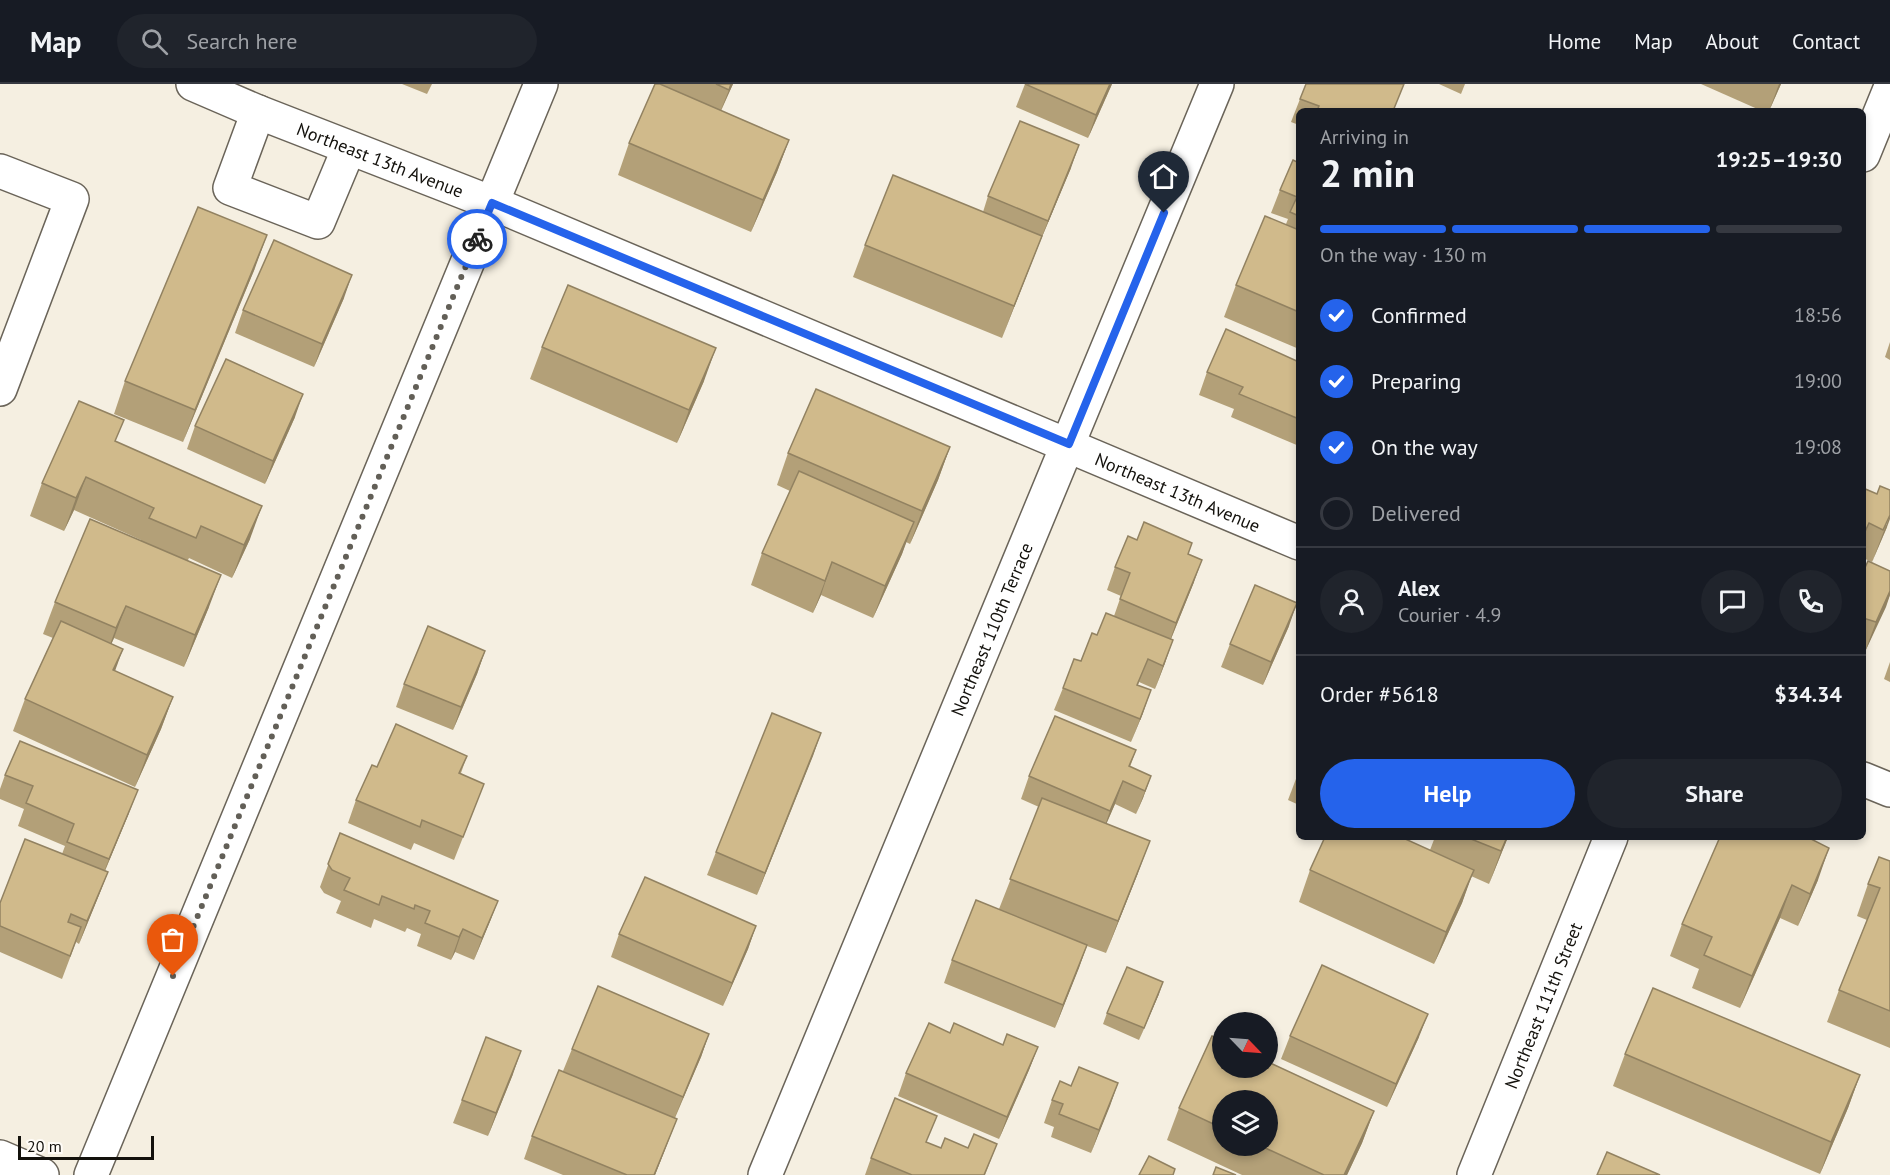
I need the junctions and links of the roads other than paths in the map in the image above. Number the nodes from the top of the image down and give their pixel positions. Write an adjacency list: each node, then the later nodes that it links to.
1 (193, 84): 5 (street, Northeast 13th Avenue)
2 (541, 84): 9 (street)
3 (1217, 84): 11 (street, Northeast 110th Terrace)
4 (1890, 89): 7 (street)
5 (258, 112): 6 (street, Northeast 13th Avenue); 6 (street)
6 (349, 148): 9 (street, Northeast 13th Avenue)
7 (1866, 148)
8 (0, 171): 10 (street)
9 (492, 203): 11 (street, Northeast 13th Avenue); 19 (street)
10 (0, 389)
11 (1069, 444): 12 (street, Northeast 13th Avenue); 20 (street, Northeast 110th Terrace)
12 (1296, 542)
13 (1866, 780): 14 (street)
14 (1890, 790)
15 (1610, 840): 17 (street, Northeast 111th Street)
16 (0, 1157): 18 (street)
17 (1478, 1174)
18 (42, 1175)
19 (91, 1175)
20 (765, 1175)

